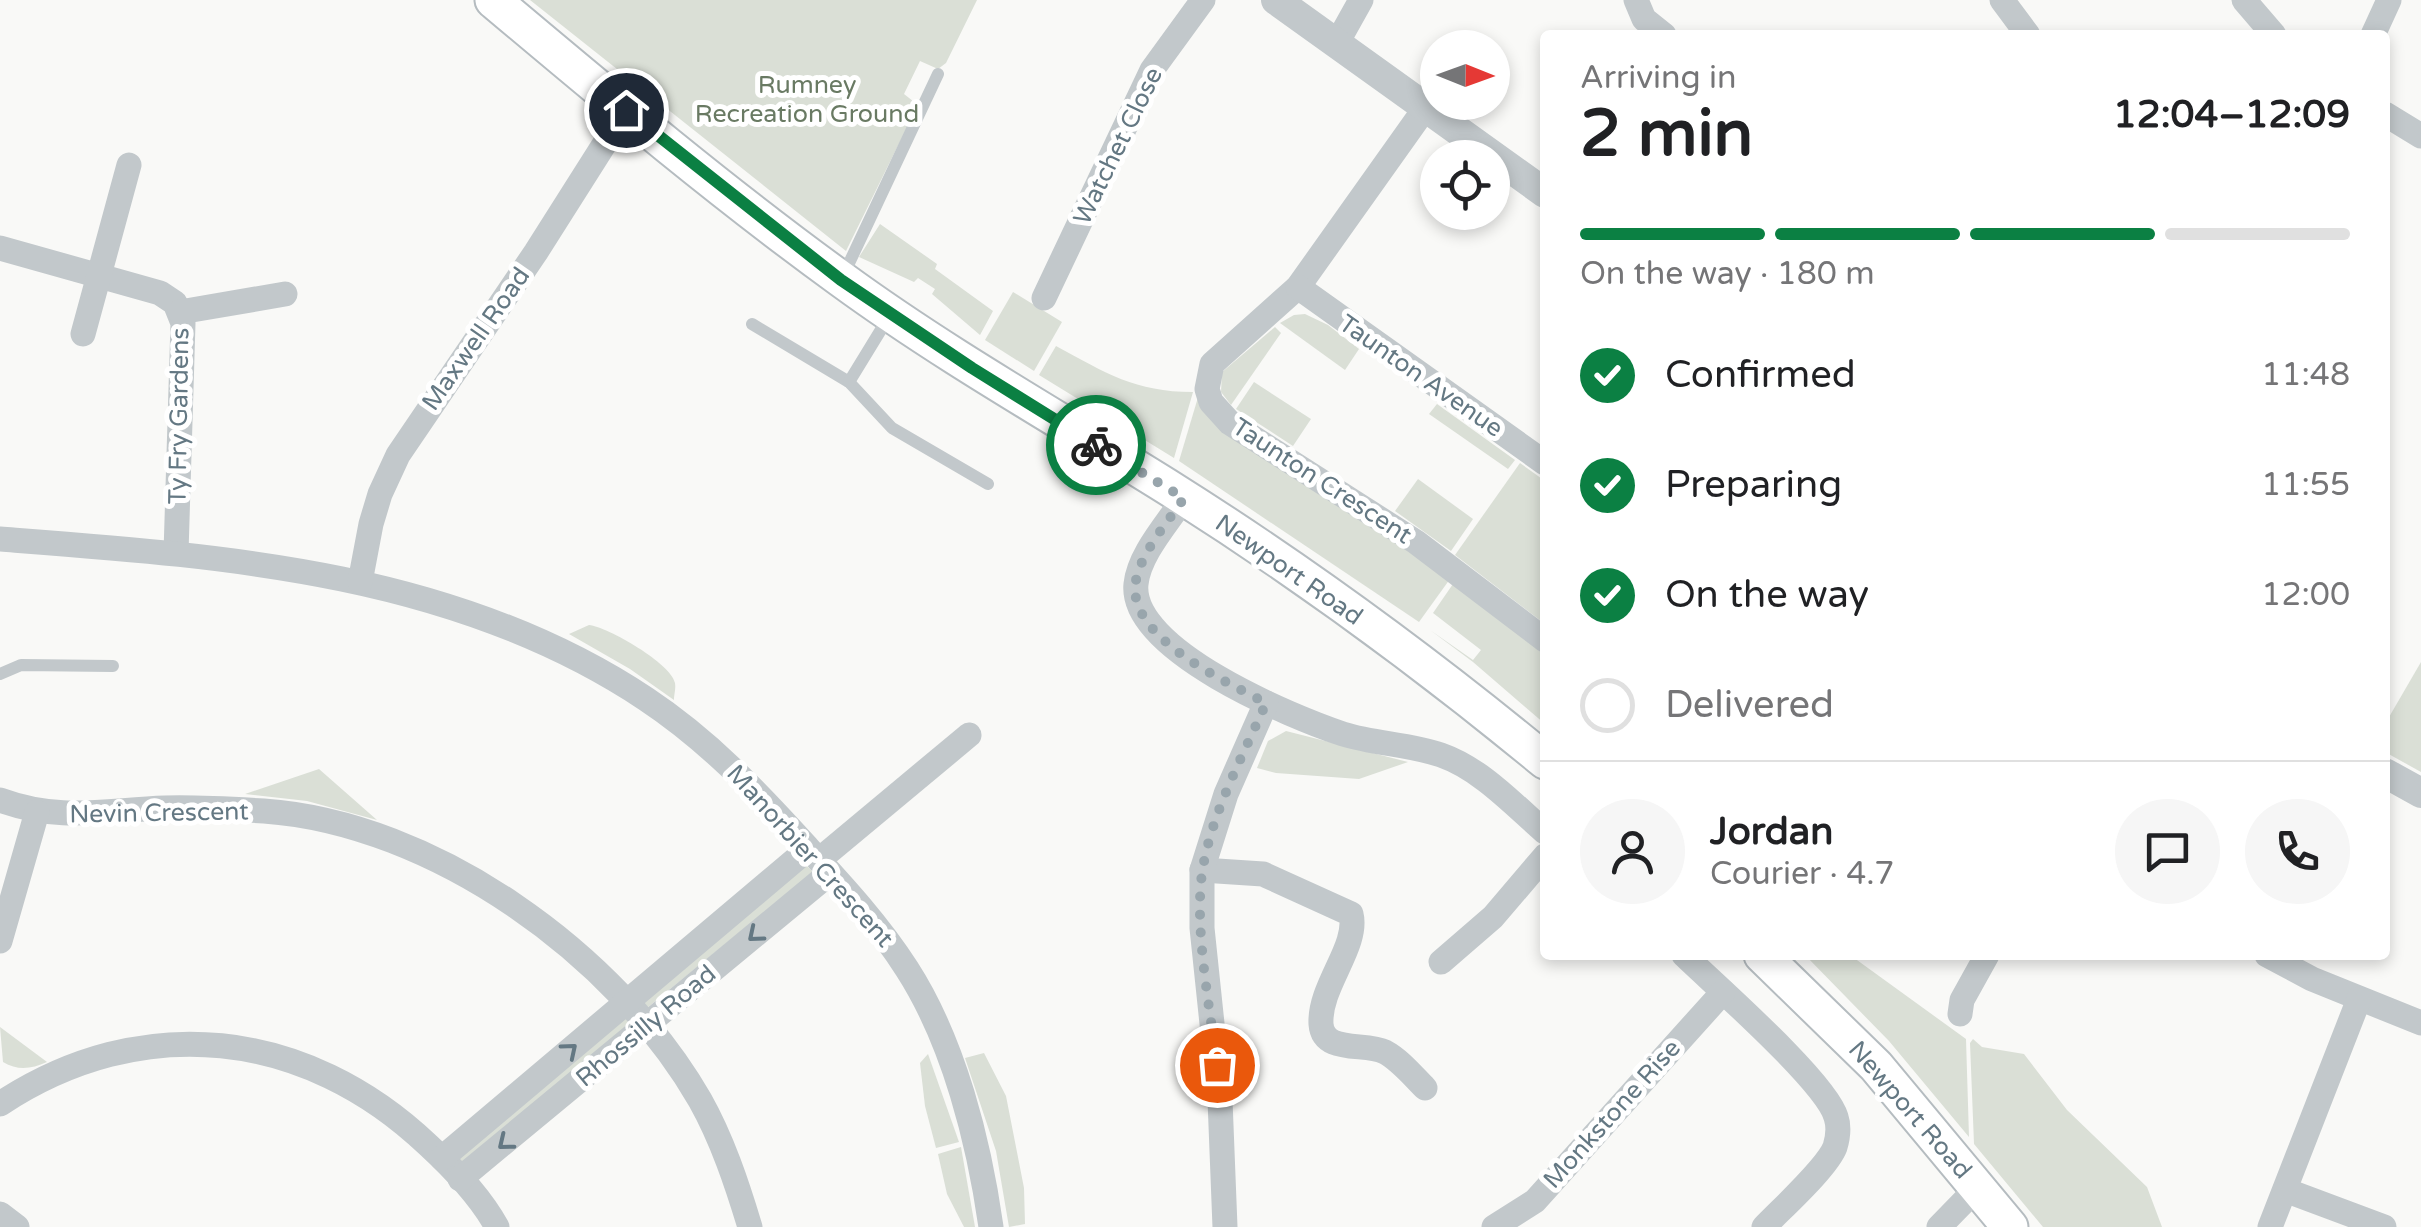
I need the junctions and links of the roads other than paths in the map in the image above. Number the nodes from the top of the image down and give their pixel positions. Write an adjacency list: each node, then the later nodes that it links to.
1 (493, 0): 16 (main road, Newport Road)
2 (1204, 0): 28 (street, Watchet Close)
3 (1276, 0): 13 (street)
4 (1361, 0): 13 (street)
5 (1636, 0): 9 (street)
6 (2002, 0): 10 (street)
7 (2244, 0): 11 (street)
8 (2389, 0): 12 (street)
9 (1658, 30)
10 (2024, 30)
11 (2270, 30)
12 (2375, 30)
13 (1337, 43): 15 (street)
14 (938, 74): 25 (lane)
15 (1420, 102)
16 (626, 110): 25 (main road, Newport Road); 39 (street, Maxwell Road)
17 (1420, 114): 26 (street, Taunton Crescent)
18 (2390, 117): 20 (street)
19 (1445, 120): 22 (street)
20 (2421, 136)
21 (129, 165): 24 (street)
22 (1540, 188)
23 (0, 248): 24 (street, Ty Fry Gardens)
24 (98, 276): 29 (street, Ty Fry Gardens); 32 (street)
25 (841, 280): 30 (main road, Newport Road)
26 (1298, 287): 34 (street, Taunton Avenue); 40 (street, Taunton Crescent)
27 (285, 294): 29 (street)
28 (1044, 298)
29 (180, 312): 38 (street, Ty Fry Gardens)
30 (891, 313): 33 (lane); 36 (main road, Newport Road)
31 (752, 324): 33 (lane)
32 (83, 334)
33 (849, 382): 35 (lane)
34 (1540, 459)
35 (988, 484)
36 (1184, 498): 43 (street); 45 (main road, Newport Road)
37 (0, 539): 38 (street, Manorbier Crescent)
38 (176, 553): 39 (street, Manorbier Crescent)
39 (360, 582): 51 (street, Manorbier Crescent)
40 (1540, 636)
41 (113, 666): 42 (lane)
42 (0, 674)
43 (1266, 703): 50 (street); 53 (street)
44 (969, 734): 51 (street)
45 (1540, 757)
46 (2390, 776): 47 (street)
47 (2421, 793)
48 (0, 800): 49 (street, Nevin Crescent)
49 (36, 812): 54 (street); 62 (street, Nevin Crescent)
50 (1540, 828)
51 (819, 860): 62 (street, Rhossilly Road); 65 (street, Rhossilly Road, one-way to 65); 78 (street, Manorbier Crescent)
52 (1540, 862): 59 (street)
53 (1202, 870): 68 (street); 79 (street)
54 (2, 928)
55 (1689, 960): 60 (street)
56 (1767, 960): 72 (main road, Newport Road)
57 (1984, 960): 63 (street)
58 (2275, 960): 61 (street)
59 (1440, 962)
60 (1722, 992): 80 (street, Monkstone Rise); 81 (street)
61 (2360, 999): 64 (street); 73 (street)
62 (626, 1003): 65 (street, Nevin Crescent); 70 (street, Rhossilly Road, one-way to 62)
63 (1960, 1014)
64 (2421, 1024)
65 (647, 1026): 71 (street, Rhossilly Road, one-way to 71); 77 (street, Nevin Crescent)
66 (0, 1075): 67 (street)
67 (24, 1088): 69 (street); 70 (street)
68 (1425, 1088)
69 (0, 1104)
70 (442, 1158): 71 (street)
71 (460, 1179): 76 (street)
72 (1977, 1188): 82 (street); 83 (main road, Newport Road)
73 (2285, 1190): 84 (street); 85 (street)
74 (0, 1214): 75 (street)
75 (17, 1227)
76 (497, 1227)
77 (750, 1227)
78 (991, 1227)
79 (1225, 1227)
80 (1494, 1227)
81 (1764, 1227)
82 (1939, 1227)
83 (2010, 1227)
84 (2270, 1227)
85 (2384, 1227)

